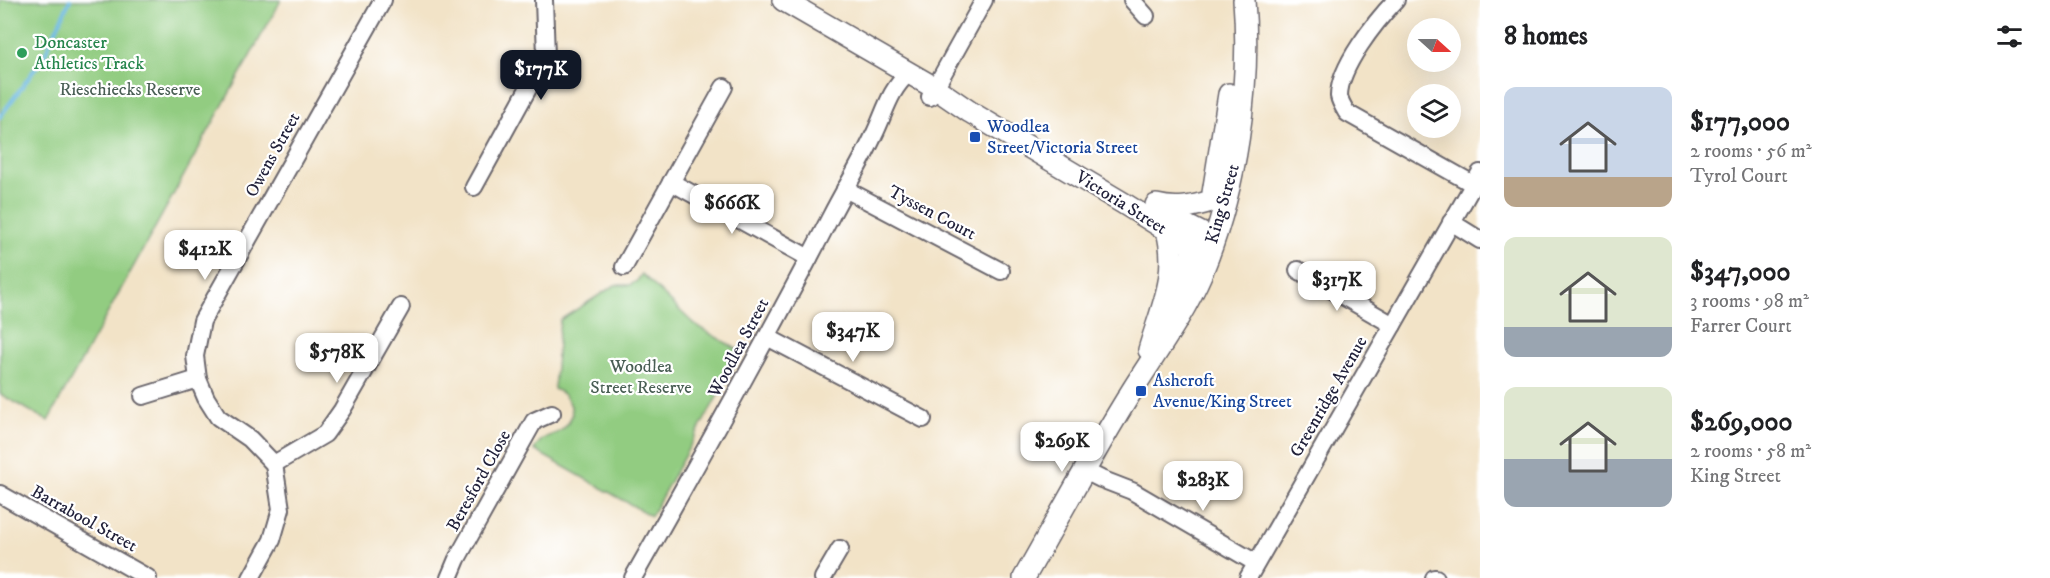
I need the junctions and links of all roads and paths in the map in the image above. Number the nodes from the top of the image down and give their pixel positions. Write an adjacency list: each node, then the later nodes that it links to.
1 (382, 0): 33 (street, Owens Street)
2 (544, 0): 17 (street)
3 (772, 0): 9 (main road, Victoria Street)
4 (783, 0): 9 (main road, Victoria Street)
5 (984, 0): 13 (street)
6 (1132, 0): 10 (street)
7 (1243, 0): 19 (main road, King Street); 24 (main road, King Street)
8 (1396, 0): 15 (street)
9 (802, 10): 11 (main road, Victoria Street)
10 (1146, 16)
11 (904, 80): 13 (main road, Victoria Street); 18 (street, Woodlea Street)
12 (724, 87): 16 (street)
13 (933, 92): 14 (main road, Victoria Street)
14 (1003, 131): 20 (main road, Victoria Street); 22 (main road, Victoria Street)
15 (1477, 179): 21 (street, Greenridge Avenue)
16 (671, 182): 25 (street); 26 (street)
17 (474, 187)
18 (845, 189): 25 (street, Woodlea Street); 28 (street, Tyssen Court)
19 (1211, 201): 20 (main road); 24 (main road, King Street)
20 (1147, 205): 24 (main road, Victoria Street)
21 (1451, 222): 23 (street); 30 (street, Greenridge Avenue)
22 (1167, 231): 24 (main road, Victoria Street); 32 (main road)
23 (1480, 240)
24 (1204, 244): 32 (main road, King Street); 34 (main road, King Street)
25 (809, 258): 31 (street, Woodlea Street)
26 (624, 267)
27 (1298, 270): 30 (street)
28 (1001, 271)
29 (401, 307): 38 (street)
30 (1393, 325): 42 (street, Greenridge Avenue)
31 (767, 337): 37 (street); 46 (street, Woodlea Street)
32 (1149, 350): 34 (main road, King Street)
33 (198, 379): 35 (street); 38 (street, Owens Street)
34 (1134, 388): 39 (main road, King Street)
35 (143, 396)
36 (552, 412): 45 (street, Beresford Close)
37 (922, 419)
38 (274, 465): 44 (street)
39 (1088, 466): 42 (street); 48 (main road, King Street)
40 (0, 494): 43 (street, Barrabool Street)
41 (840, 549): 47 (street)
42 (1252, 571)
43 (148, 578)
44 (251, 578)
45 (449, 578)
46 (633, 578)
47 (823, 578)
48 (1024, 578)

